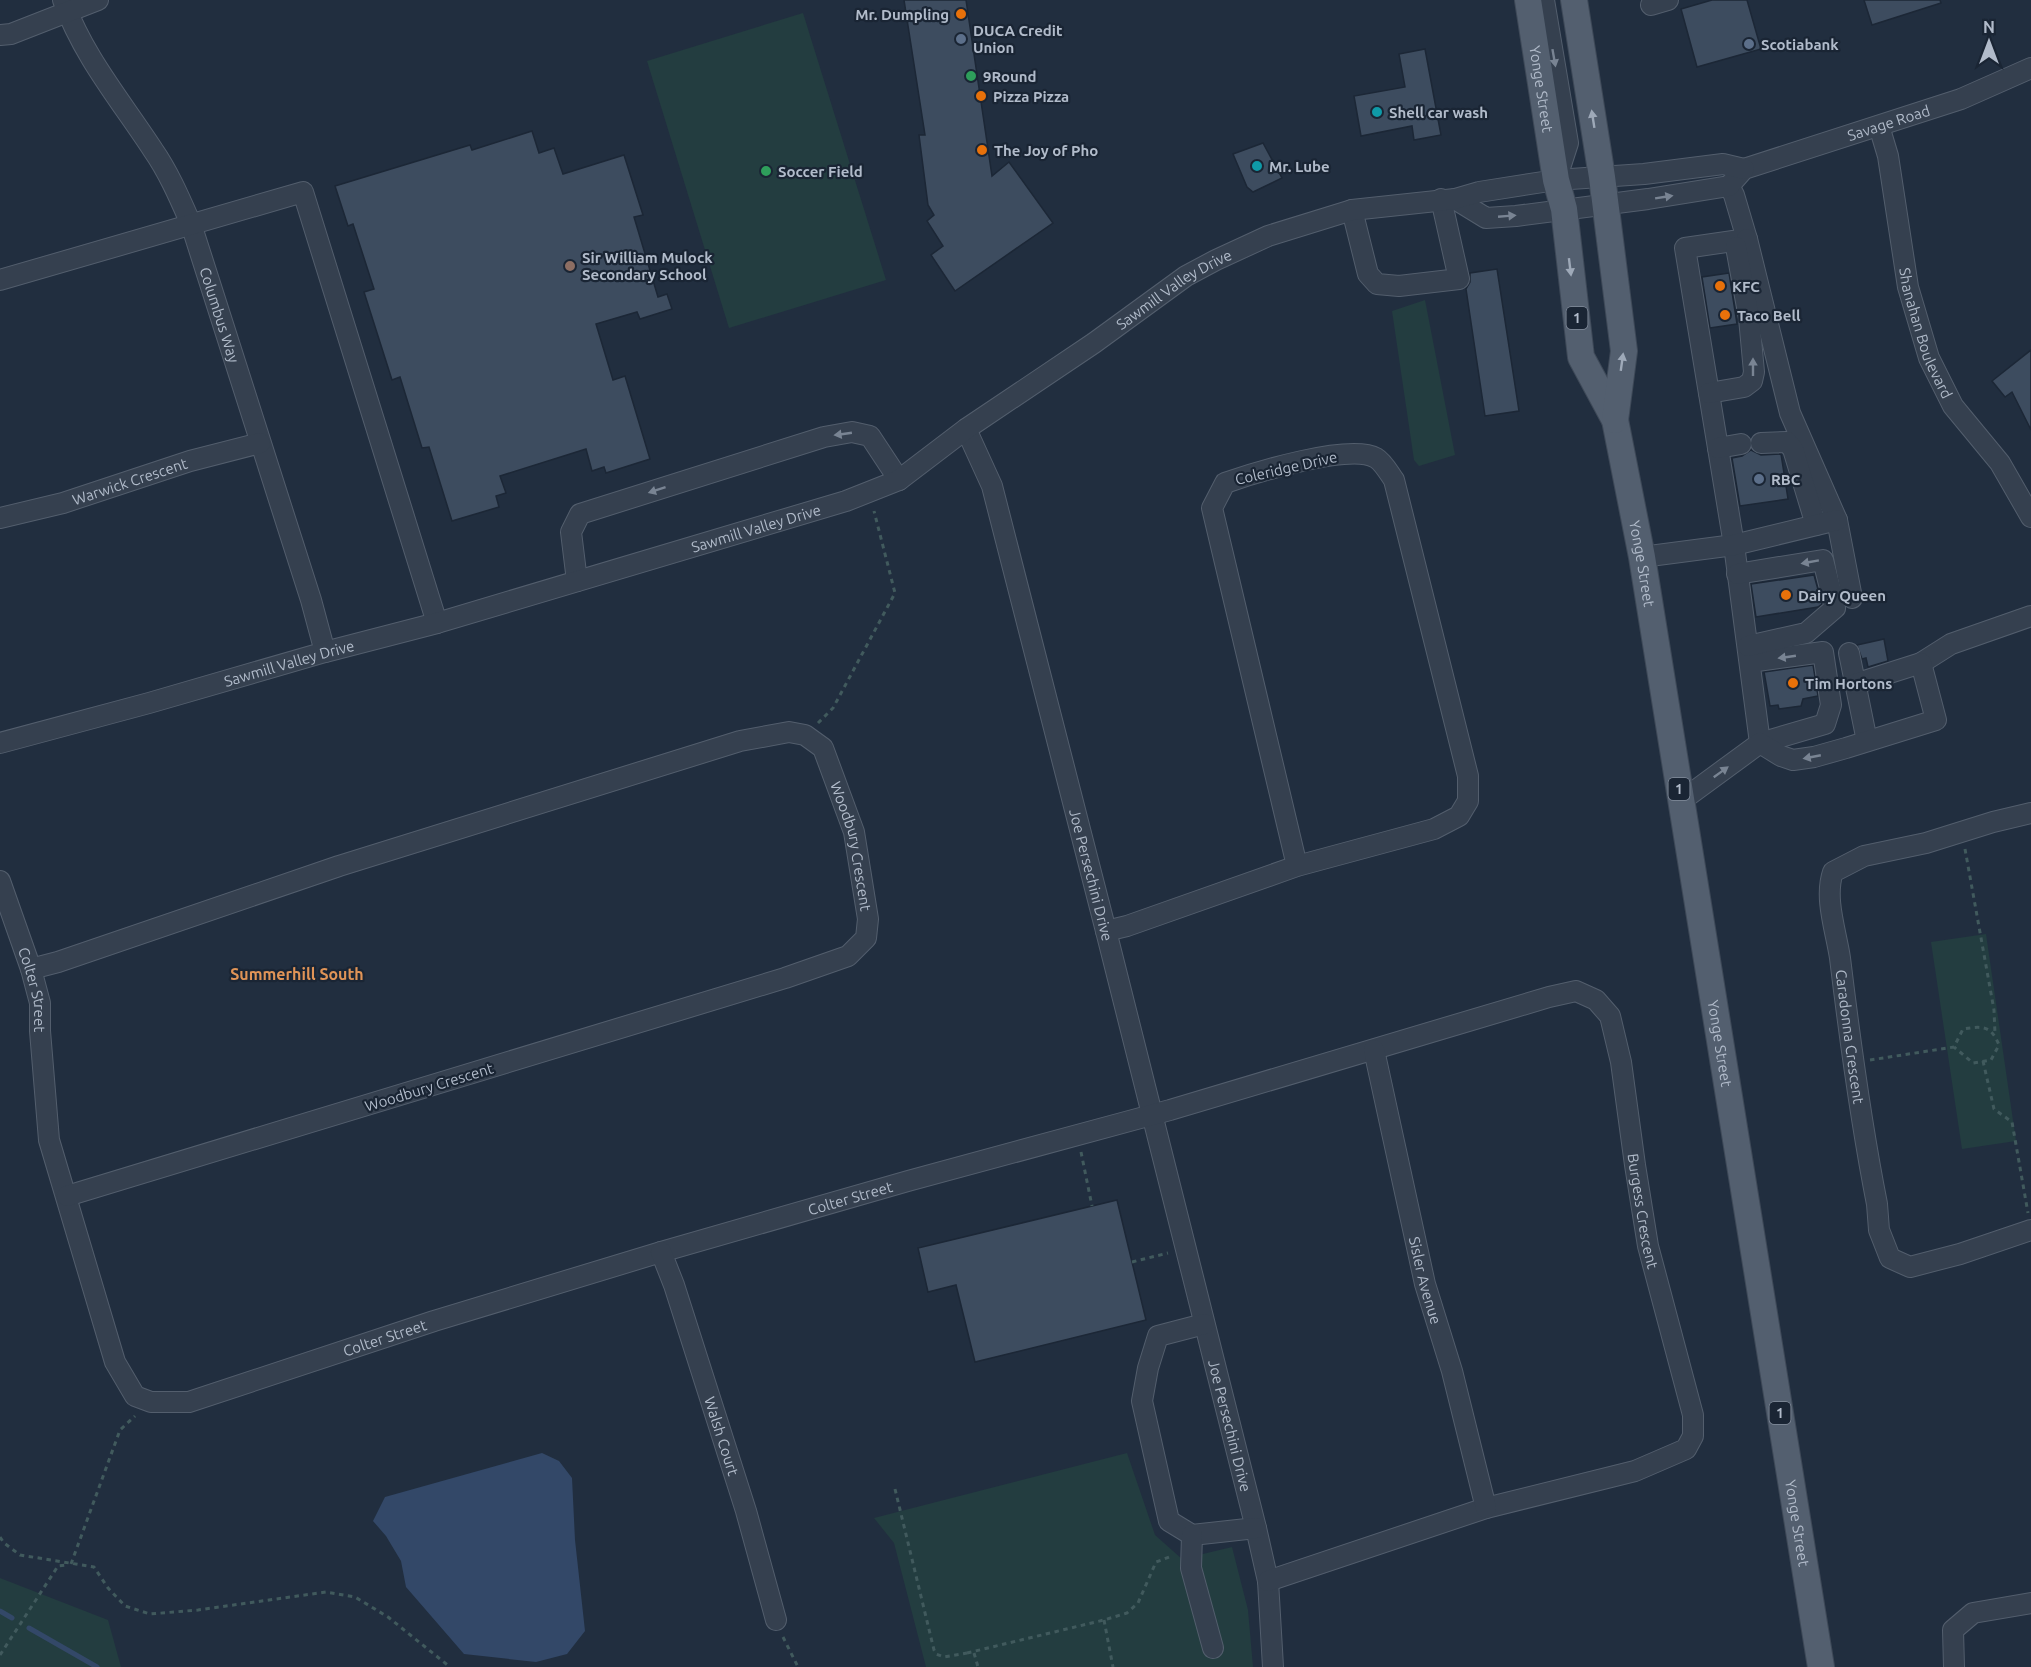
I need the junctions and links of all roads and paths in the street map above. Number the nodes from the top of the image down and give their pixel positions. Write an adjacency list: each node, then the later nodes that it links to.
1 (98, 0): 5 (street)
2 (1528, 0): 11 (main road, Yonge Street / 1)
3 (1544, 0): 11 (street, one-way to 11)
4 (1574, 0): 10 (main road, Yonge Street / 1, one-way to 4)
5 (65, 6): 6 (street); 17 (street, Columbus Way)
6 (0, 35)
7 (2031, 68): 8 (street, Savage Road)
8 (1879, 126): 9 (street, Savage Road); 29 (street, Shanahan Boulevard)
9 (1744, 169): 10 (street, Savage Road); 12 (street)
10 (1602, 177): 11 (street, Sawmill Valley Drive); 14 (main road, Yonge Street / 1)
11 (1556, 180): 13 (street, Sawmill Valley Drive); 15 (main road, Yonge Street / 1)
12 (1729, 186): 14 (street, one-way to 12); 18 (street)
13 (1448, 199): 15 (street, one-way to 15); 16 (street, Sawmill Valley Drive); 16 (street)
14 (1606, 205): 15 (street); 21 (main road, Yonge Street / 1, one-way to 14)
15 (1564, 209): 21 (main road, Yonge Street / 1, one-way to 21)
16 (1352, 210): 22 (street, Sawmill Valley Drive)
17 (191, 224): 19 (street); 23 (street, Columbus Way); 39 (street)
18 (1741, 240): 20 (street, one-way to 18); 20 (street); 31 (street)
19 (0, 280)
20 (1709, 393): 26 (street)
21 (1615, 420): 34 (main road, Yonge Street / 1)
22 (966, 429): 27 (street, Sawmill Valley Drive); 54 (street, Joe Persechini Drive)
23 (260, 443): 30 (street, Warwick Crescent); 40 (street, Columbus Way)
24 (1761, 443): 32 (street)
25 (1740, 444): 26 (street)
26 (1718, 448): 33 (street)
27 (899, 480): 28 (street, Sawmill Valley Drive); 36 (street, one-way to 36)
28 (868, 492): 36 (street, Sawmill Valley Drive); 45 (path)
29 (2031, 517)
30 (0, 518)
31 (1837, 520): 32 (street); 37 (street)
32 (1816, 525): 33 (street)
33 (1734, 545): 34 (street); 35 (street)
34 (1642, 557): 49 (main road, Yonge Street / 1)
35 (1737, 574): 42 (street); 42 (street, one-way to 35)
36 (577, 581): 39 (street, Sawmill Valley Drive)
37 (1852, 598)
38 (2031, 616): 43 (street)
39 (437, 623): 40 (street, Sawmill Valley Drive)
40 (325, 652): 47 (street, Sawmill Valley Drive)
41 (1849, 653): 44 (street)
42 (1749, 654): 48 (street); 48 (street, one-way to 42)
43 (1921, 663): 44 (street); 46 (street)
44 (1855, 684): 46 (street)
45 (805, 735): 55 (street); 63 (street, Woodbury Crescent)
46 (1867, 741): 48 (street, one-way to 48)
47 (0, 743)
48 (1760, 743): 49 (street, one-way to 48)
49 (1681, 801): 89 (main road, Yonge Street / 1)
50 (2031, 813): 51 (street, Caradonna Crescent)
51 (1962, 833): 56 (path); 60 (street, Caradonna Crescent)
52 (1297, 866): 52 (street, Coleridge Drive); 54 (street, Coleridge Drive)
53 (0, 881): 55 (street, Colter Street)
54 (1106, 932): 61 (street, Joe Persechini Drive)
55 (32, 969): 63 (street, Colter Street)
56 (1995, 1034): 57 (path); 59 (path)
57 (1954, 1047): 59 (path); 60 (path)
58 (1374, 1050): 61 (street, Burgess Crescent); 72 (street, Sisler Avenue); 72 (street, Burgess Crescent)
59 (1983, 1061): 65 (path)
60 (1854, 1062): 65 (street, Caradonna Crescent)
61 (1151, 1115): 62 (street, Colter Street); 66 (street, Joe Persechini Drive)
62 (1077, 1135): 64 (path); 67 (street, Colter Street)
63 (68, 1196): 70 (street, Colter Street)
64 (1092, 1206)
65 (2031, 1230)
66 (1185, 1249): 68 (path); 69 (street, Joe Persechini Drive)
67 (661, 1252): 70 (street, Colter Street); 79 (street, Walsh Court)
68 (1132, 1262)
69 (1204, 1323): 73 (street, Joe Persechini Drive); 74 (street)
70 (151, 1402): 76 (path)
71 (895, 1489): 82 (path)
72 (1486, 1508): 77 (street, Burgess Crescent)
73 (1256, 1528): 74 (street); 77 (street, Joe Persechini Drive)
74 (1192, 1535): 80 (path); 81 (street)
75 (0, 1537): 76 (path)
76 (71, 1564): 83 (path); 84 (path)
77 (1268, 1581): 88 (street, Joe Persechini Drive)
78 (2031, 1603): 90 (street)
79 (775, 1619): 85 (path)
80 (1104, 1620): 82 (path); 87 (path)
81 (1213, 1648)
82 (968, 1653): 86 (path)
83 (0, 1655)
84 (450, 1667)
85 (798, 1667)
86 (978, 1667)
87 (1113, 1667)
88 (1273, 1667)
89 (1821, 1667)
90 (1954, 1667)

